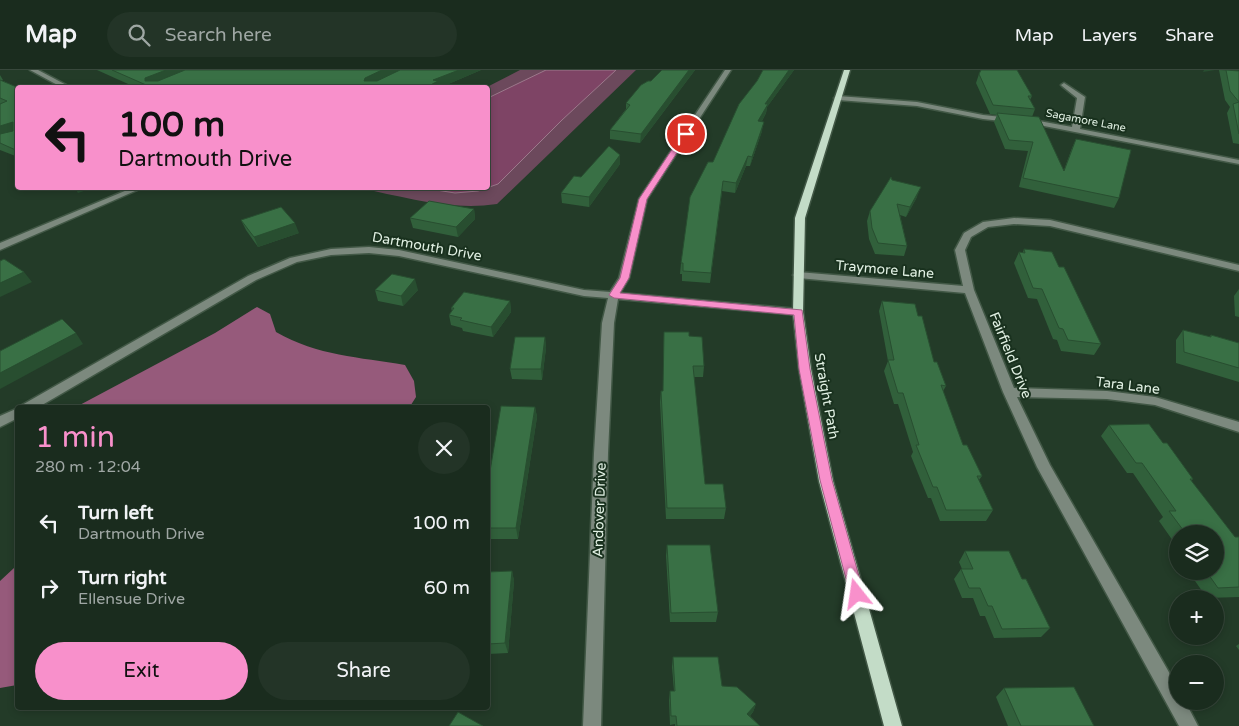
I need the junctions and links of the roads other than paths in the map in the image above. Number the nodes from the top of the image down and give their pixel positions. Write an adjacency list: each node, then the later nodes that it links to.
1 (33, 70): 5 (street)
2 (728, 70): 14 (street, Andover Drive)
3 (847, 70): 6 (main road, Straight Path)
4 (1064, 84): 7 (street)
5 (63, 85)
6 (838, 98): 7 (street, Sagamore Lane); 12 (main road, Straight Path)
7 (1076, 129): 8 (street, Sagamore Lane)
8 (1239, 162)
9 (133, 190): 10 (street)
10 (0, 247)
11 (1239, 268): 13 (street, Fairfield Drive)
12 (798, 275): 13 (street, Traymore Lane); 15 (main road, Straight Path)
13 (970, 290): 16 (street, Fairfield Drive)
14 (614, 295): 15 (street, Dartmouth Drive); 17 (street, Dartmouth Drive); 21 (street, Andover Drive)
15 (798, 312): 22 (main road, Straight Path)
16 (1009, 392): 20 (street, Tara Lane); 23 (street, Fairfield Drive)
17 (31, 405)
18 (15, 414): 19 (street)
19 (0, 422)
20 (1239, 427)
21 (592, 726)
22 (893, 726)
23 (1189, 726)

